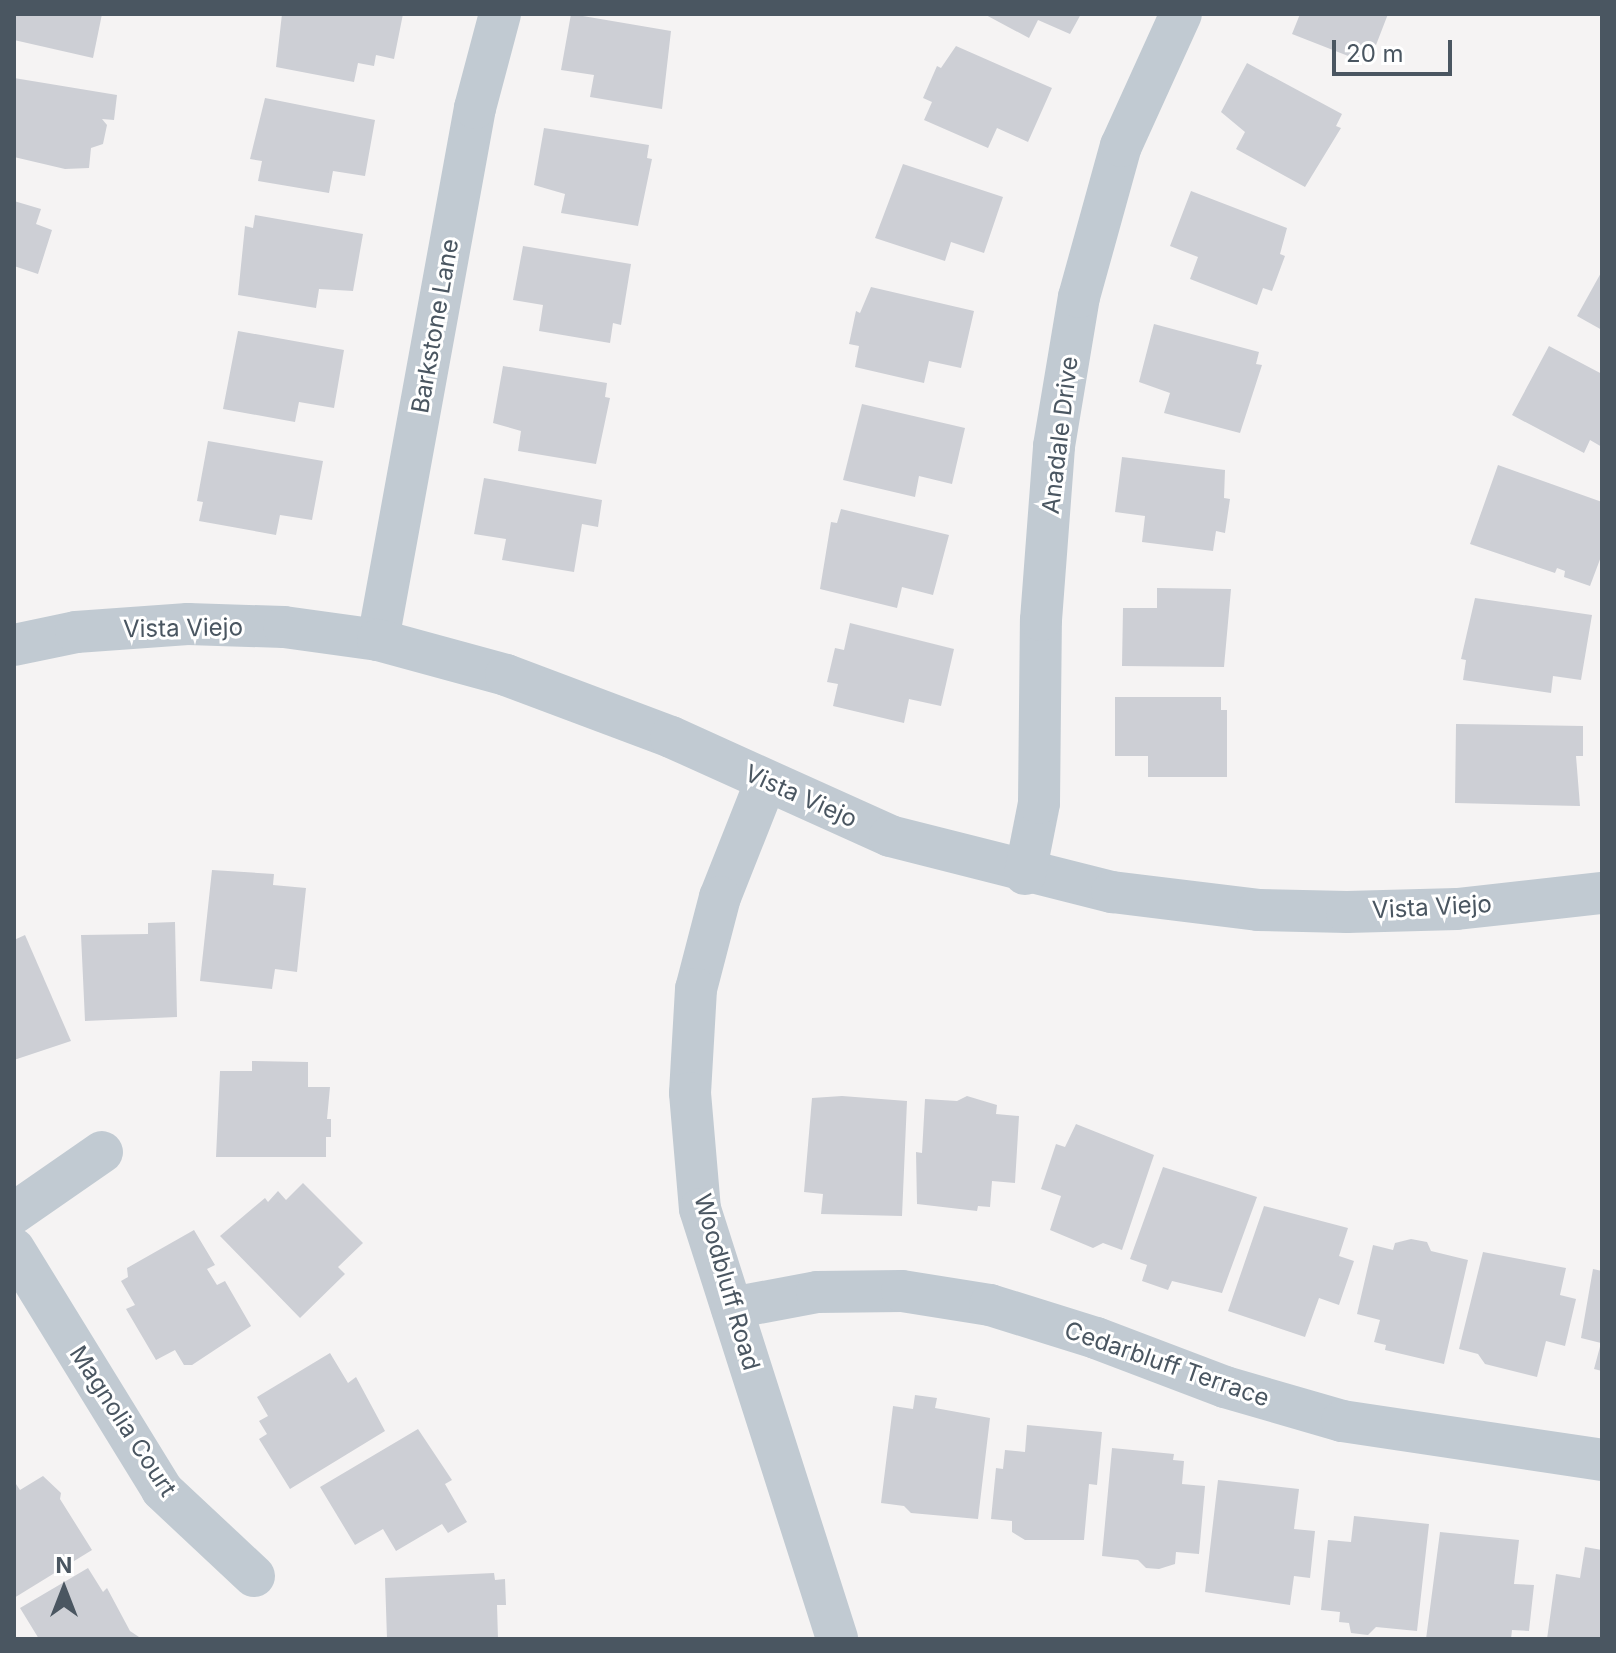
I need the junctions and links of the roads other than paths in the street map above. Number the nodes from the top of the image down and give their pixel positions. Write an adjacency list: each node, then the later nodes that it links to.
1 (500, 14): 3 (street, Barkstone Lane)
2 (1181, 14): 6 (street, Anadale Drive)
3 (378, 640): 4 (street, Vista Viejo); 5 (street, Vista Viejo)
4 (14, 645)
5 (766, 781): 6 (street, Vista Viejo); 11 (street, Woodbluff Road)
6 (1025, 874): 7 (street, Vista Viejo)
7 (1602, 893)
8 (102, 1152): 9 (street)
9 (14, 1213)
10 (14, 1249): 13 (street, Magnolia Court)
11 (732, 1308): 12 (street, Cedarbluff Terrace); 14 (street, Woodbluff Road)
12 (1602, 1460)
13 (254, 1576)
14 (837, 1639)

